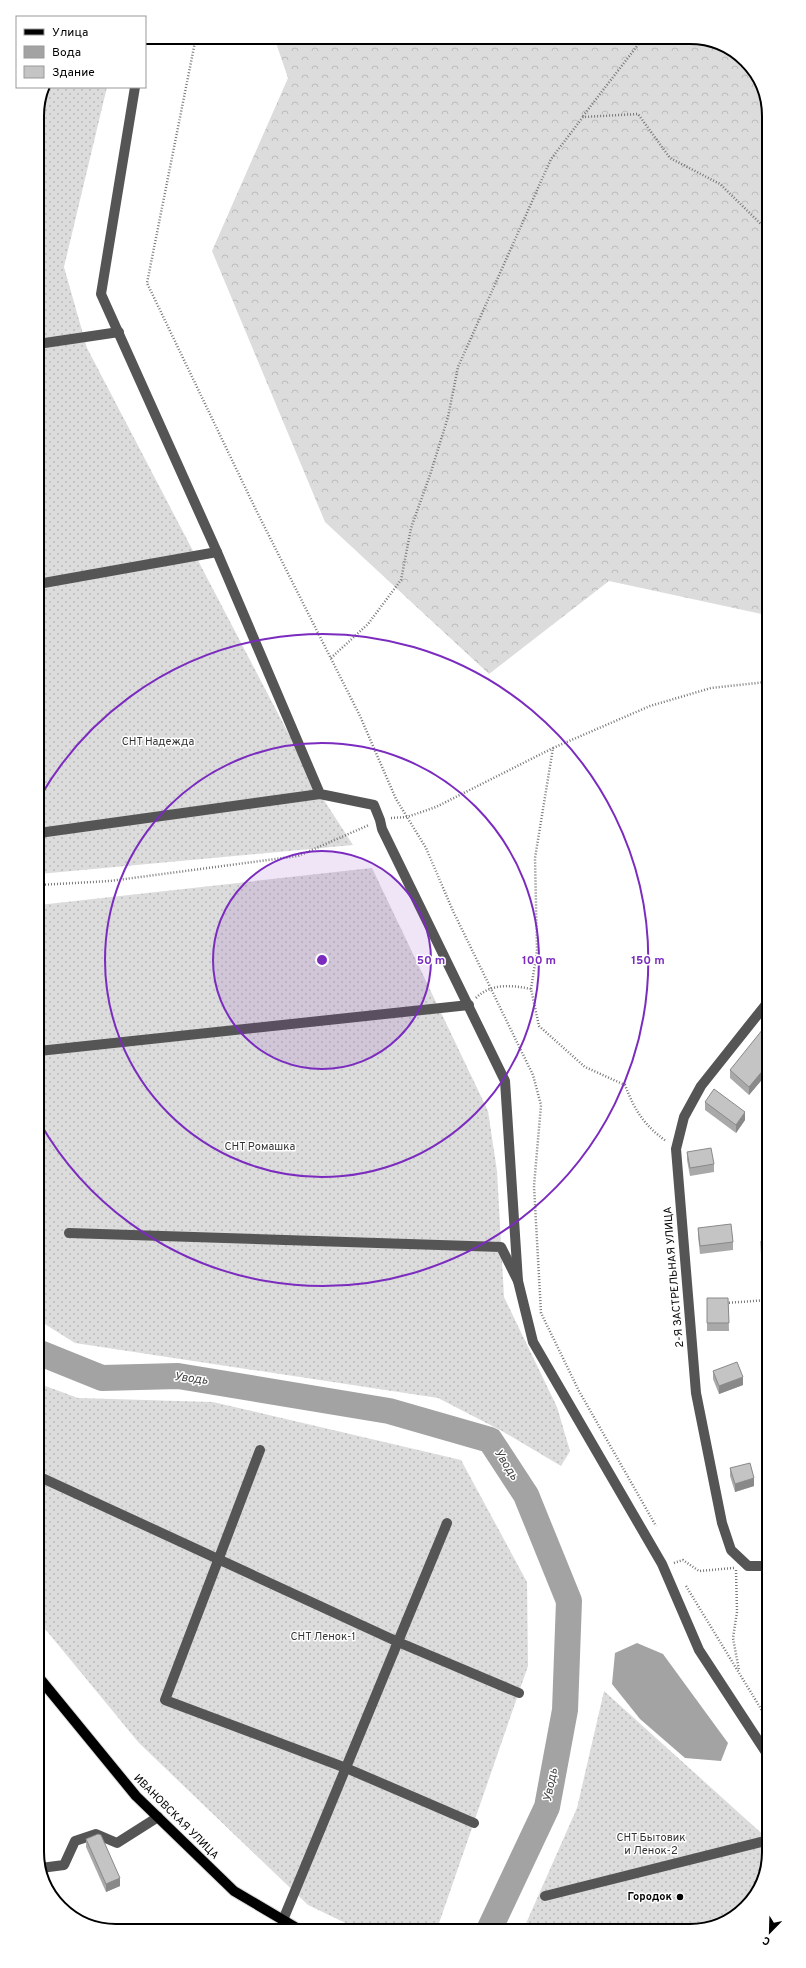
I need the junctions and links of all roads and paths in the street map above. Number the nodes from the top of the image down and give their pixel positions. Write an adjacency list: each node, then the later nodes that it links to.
1 (195, 44): 10 (path)
2 (639, 44): 4 (path)
3 (135, 88): 6 (street)
4 (583, 117): 5 (path); 10 (path)
5 (762, 225)
6 (119, 332): 7 (street); 8 (street)
7 (44, 343)
8 (217, 552): 9 (street); 13 (street)
9 (44, 583)
10 (331, 658): 14 (path)
11 (762, 682): 12 (path)
12 (553, 748): 14 (path); 19 (path)
13 (320, 794): 15 (street); 16 (street)
14 (407, 817): 15 (path); 18 (path)
15 (380, 820): 17 (path); 20 (street)
16 (44, 832)
17 (44, 885)
18 (491, 989): 19 (path); 20 (path); 31 (path)
19 (531, 989): 23 (path)
20 (469, 1005): 22 (street); 25 (street)
21 (762, 1009): 23 (street, 2-Я ЗАСТРЕЛЬНАЯ УЛИЦА)
22 (44, 1050)
23 (676, 1149): 35 (street, 2-Я ЗАСТРЕЛЬНАЯ УЛИЦА)
24 (69, 1234): 25 (street)
25 (518, 1281): 45 (street)
26 (762, 1300): 27 (path)
27 (720, 1303)
28 (260, 1450): 33 (street)
29 (44, 1479): 33 (street)
30 (447, 1523): 40 (street)
31 (658, 1530)
32 (671, 1556): 34 (path)
33 (218, 1560): 40 (street); 46 (street)
34 (674, 1563): 37 (path); 38 (path)
35 (748, 1566): 36 (street); 38 (path)
36 (762, 1566)
37 (677, 1568)
38 (736, 1568): 41 (path)
39 (683, 1580): 41 (path)
40 (398, 1642): 43 (street); 46 (street)
41 (740, 1673): 44 (path)
42 (44, 1684): 47 (main road, ИВАНОВСКАЯ УЛИЦА)
43 (519, 1693)
44 (762, 1710)
45 (762, 1746)
46 (346, 1768): 48 (street); 52 (street)
47 (158, 1817): 50 (street); 52 (main road, ИВАНОВСКАЯ УЛИЦА)
48 (474, 1823)
49 (762, 1842): 51 (street)
50 (45, 1867)
51 (545, 1896)
52 (283, 1920): 53 (main road, ИВАНОВСКАЯ УЛИЦА)
53 (290, 1924)

